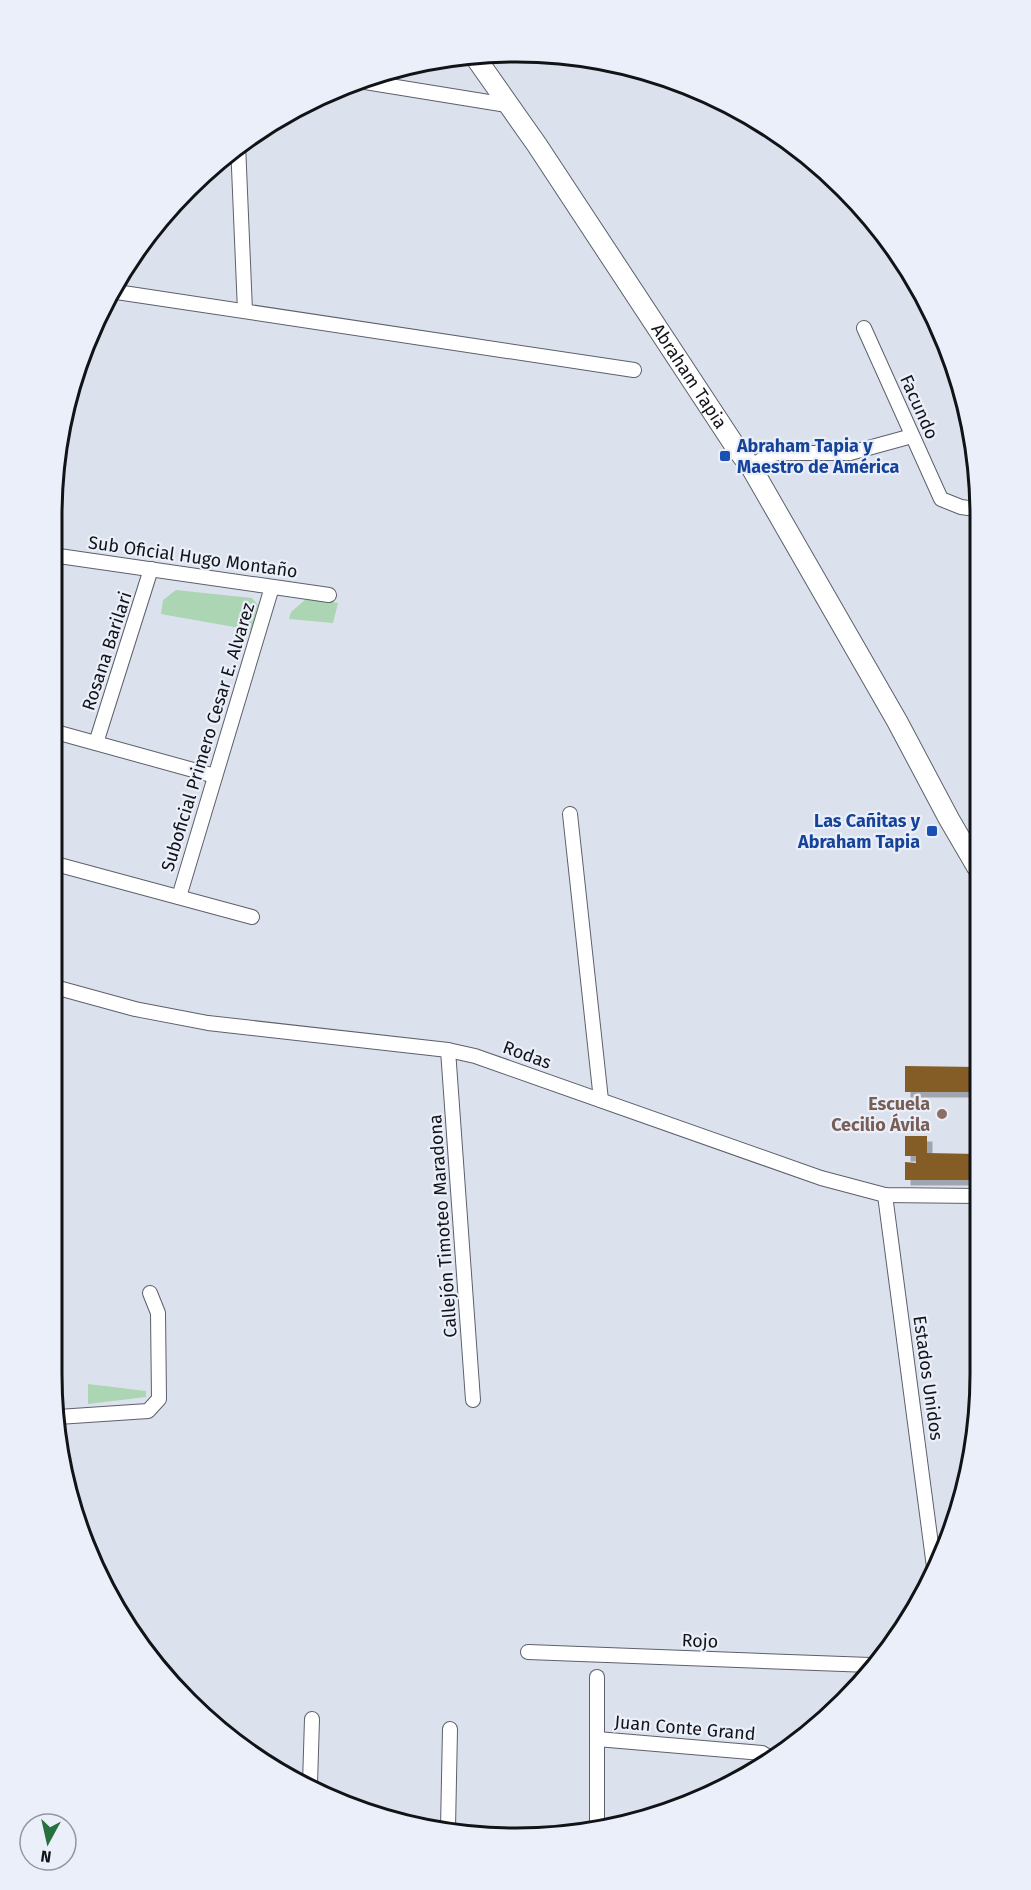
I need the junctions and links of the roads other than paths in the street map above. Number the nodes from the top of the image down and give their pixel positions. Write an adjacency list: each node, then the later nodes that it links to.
1 (479, 63): 3 (street, Abraham Tapia)
2 (377, 84): 3 (street)
3 (507, 105): 10 (street, Abraham Tapia)
4 (238, 155): 6 (street)
5 (120, 293): 6 (street)
6 (245, 312): 8 (street)
7 (864, 328): 9 (street, Facundo)
8 (634, 370)
9 (912, 436): 10 (street); 11 (street, Facundo)
10 (751, 467): 20 (street, Abraham Tapia)
11 (970, 508)
12 (62, 556): 13 (street, Sub Oficial Hugo Montaño)
13 (152, 569): 14 (street, Sub Oficial Hugo Montaño); 17 (street, Rosana Barilari)
14 (272, 587): 15 (street, Sub Oficial Hugo Montaño); 18 (street, Suboficial Primero Cesar E. Alvarez)
15 (329, 595)
16 (62, 734): 17 (street)
17 (96, 743): 18 (street)
18 (215, 776): 22 (street, Suboficial Primero Cesar E. Alvarez)
19 (570, 814): 26 (street)
20 (970, 855)
21 (62, 866): 22 (street)
22 (179, 897): 23 (street)
23 (252, 917)
24 (62, 989): 25 (street, Rodas)
25 (448, 1050): 26 (street, Rodas); 30 (street, Callejón Timoteo Maradona)
26 (602, 1100): 27 (street, Rodas)
27 (885, 1195): 28 (street, Rodas); 32 (street, Estados Unidos)
28 (970, 1196)
29 (150, 1293): 31 (street)
30 (473, 1400)
31 (63, 1417)
32 (932, 1554)
33 (528, 1652): 34 (street, Rojo)
34 (865, 1665)
35 (597, 1677): 38 (street)
36 (312, 1719): 40 (street)
37 (450, 1729): 42 (street)
38 (597, 1739): 39 (street, Juan Conte Grand); 41 (street)
39 (765, 1754)
40 (309, 1779)
41 (597, 1821)
42 (448, 1824)

